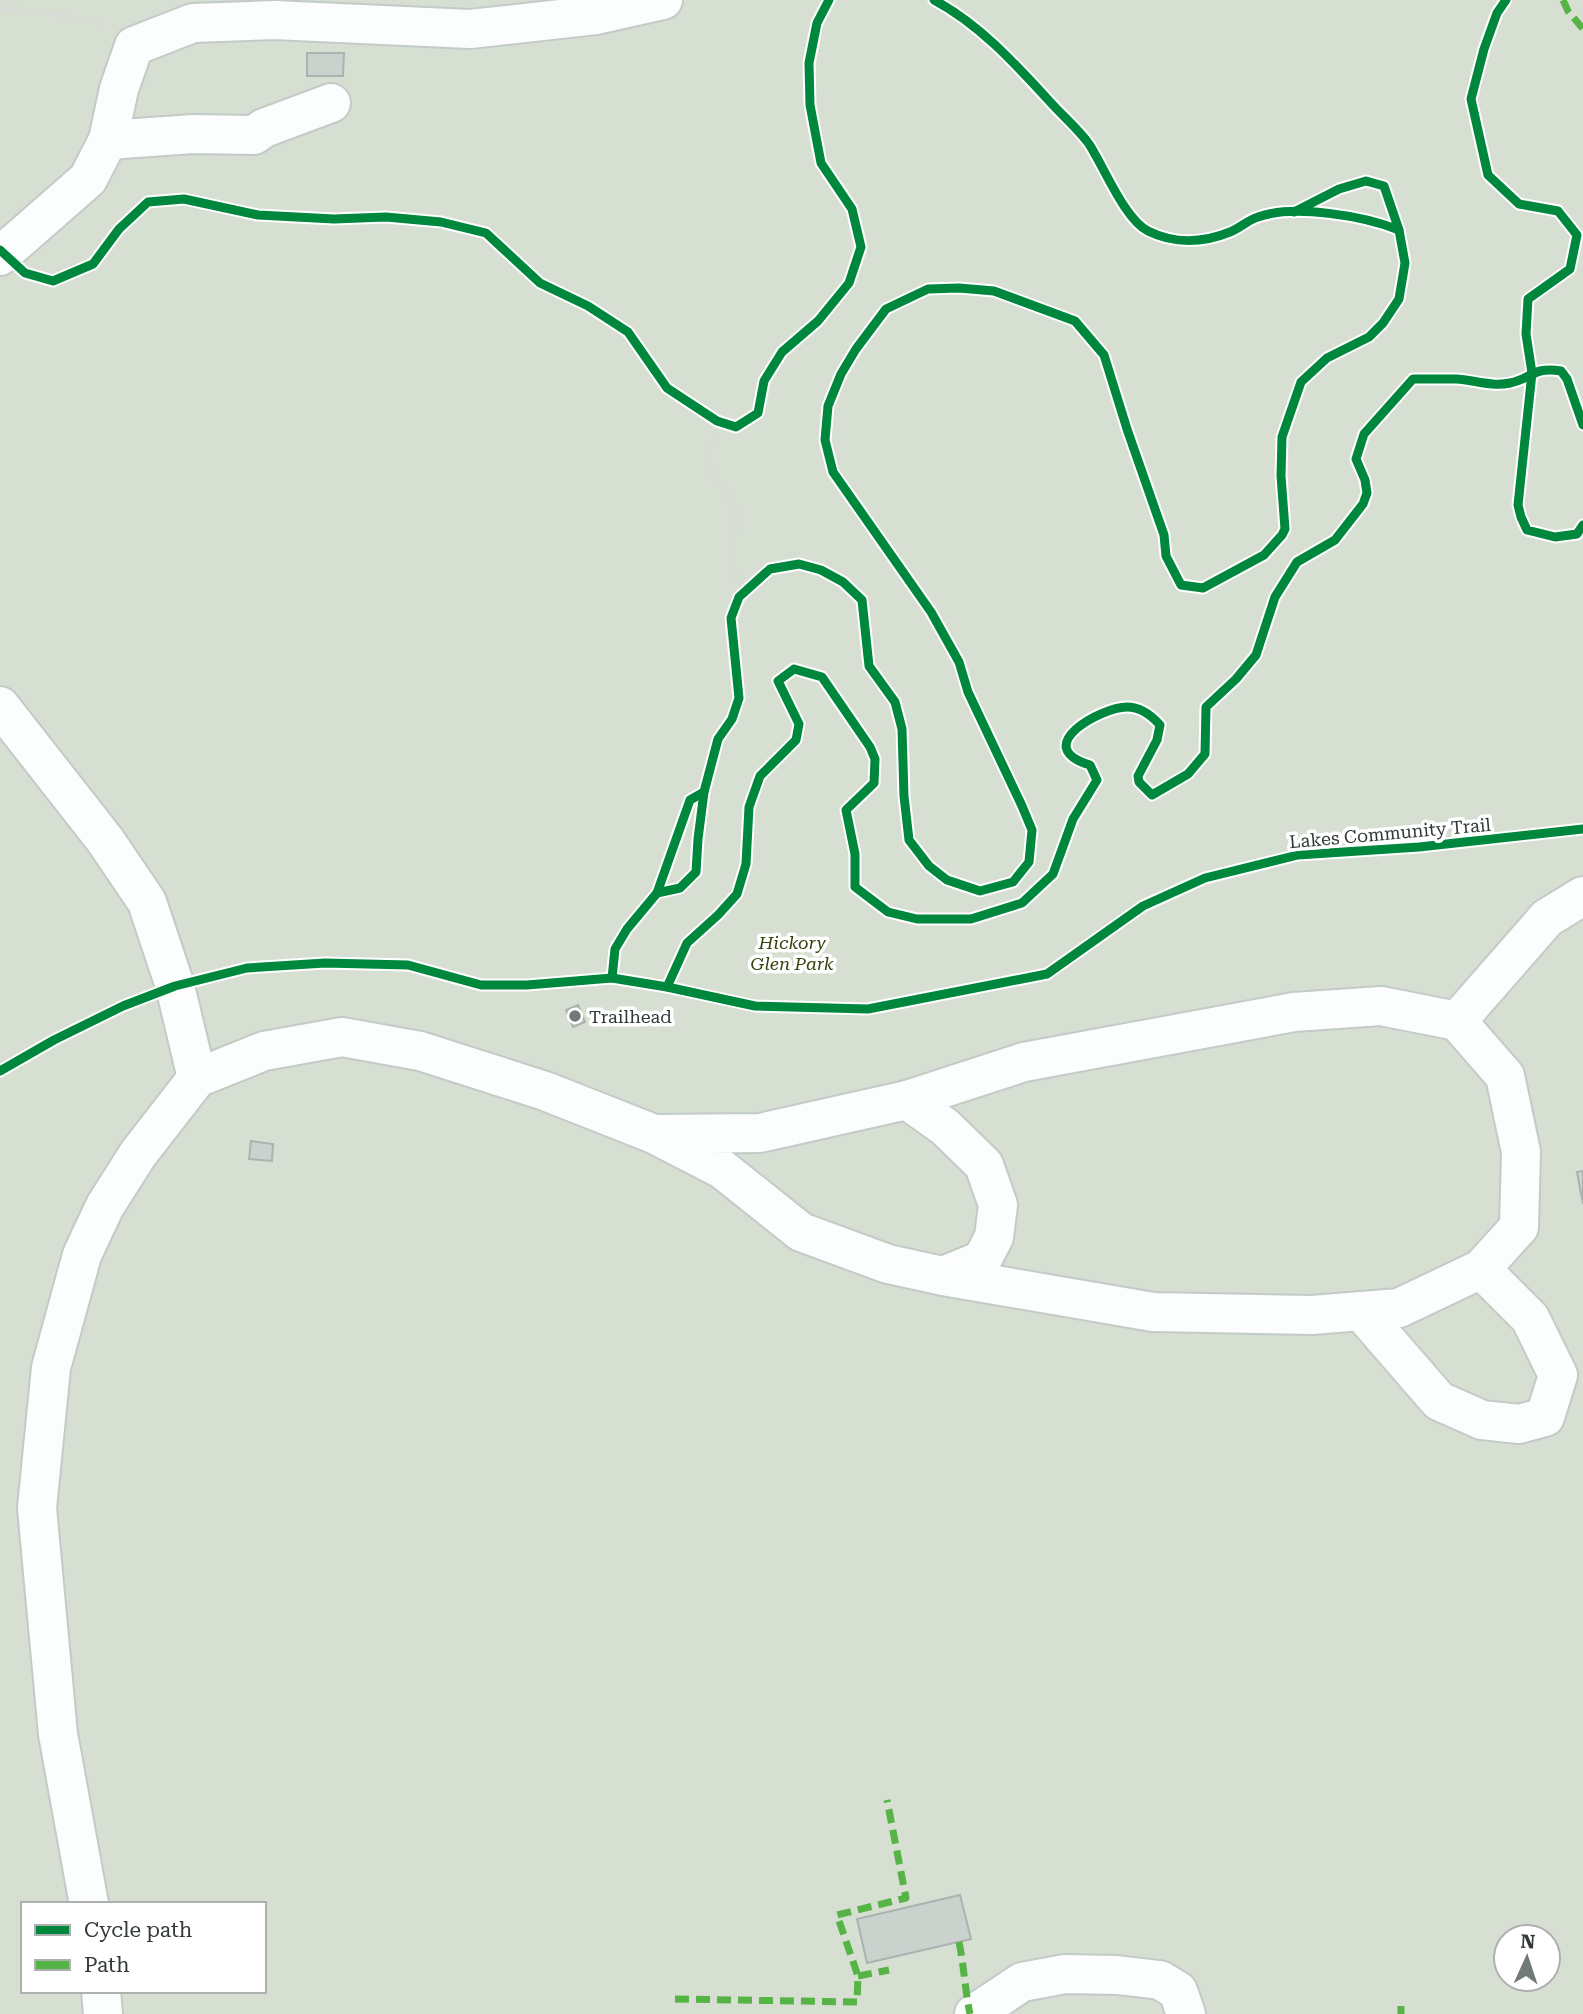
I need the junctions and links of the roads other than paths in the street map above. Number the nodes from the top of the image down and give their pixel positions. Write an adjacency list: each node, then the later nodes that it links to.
1 (663, 0): 3 (lane)
2 (331, 103): 3 (lane)
3 (108, 140): 4 (lane)
4 (0, 256)
5 (0, 706): 8 (lane)
6 (1583, 896): 7 (lane)
7 (1457, 1021): 9 (lane); 11 (lane)
8 (197, 1078): 10 (lane); 14 (lane)
9 (907, 1100): 10 (lane); 12 (lane)
10 (654, 1134): 12 (lane)
11 (1482, 1269): 13 (lane); 13 (lane)
12 (943, 1276): 13 (lane)
13 (1361, 1311)
14 (89, 1902)
15 (101, 1993): 16 (lane)
16 (103, 2014)
17 (974, 2014): 18 (lane)
18 (1186, 2014)

